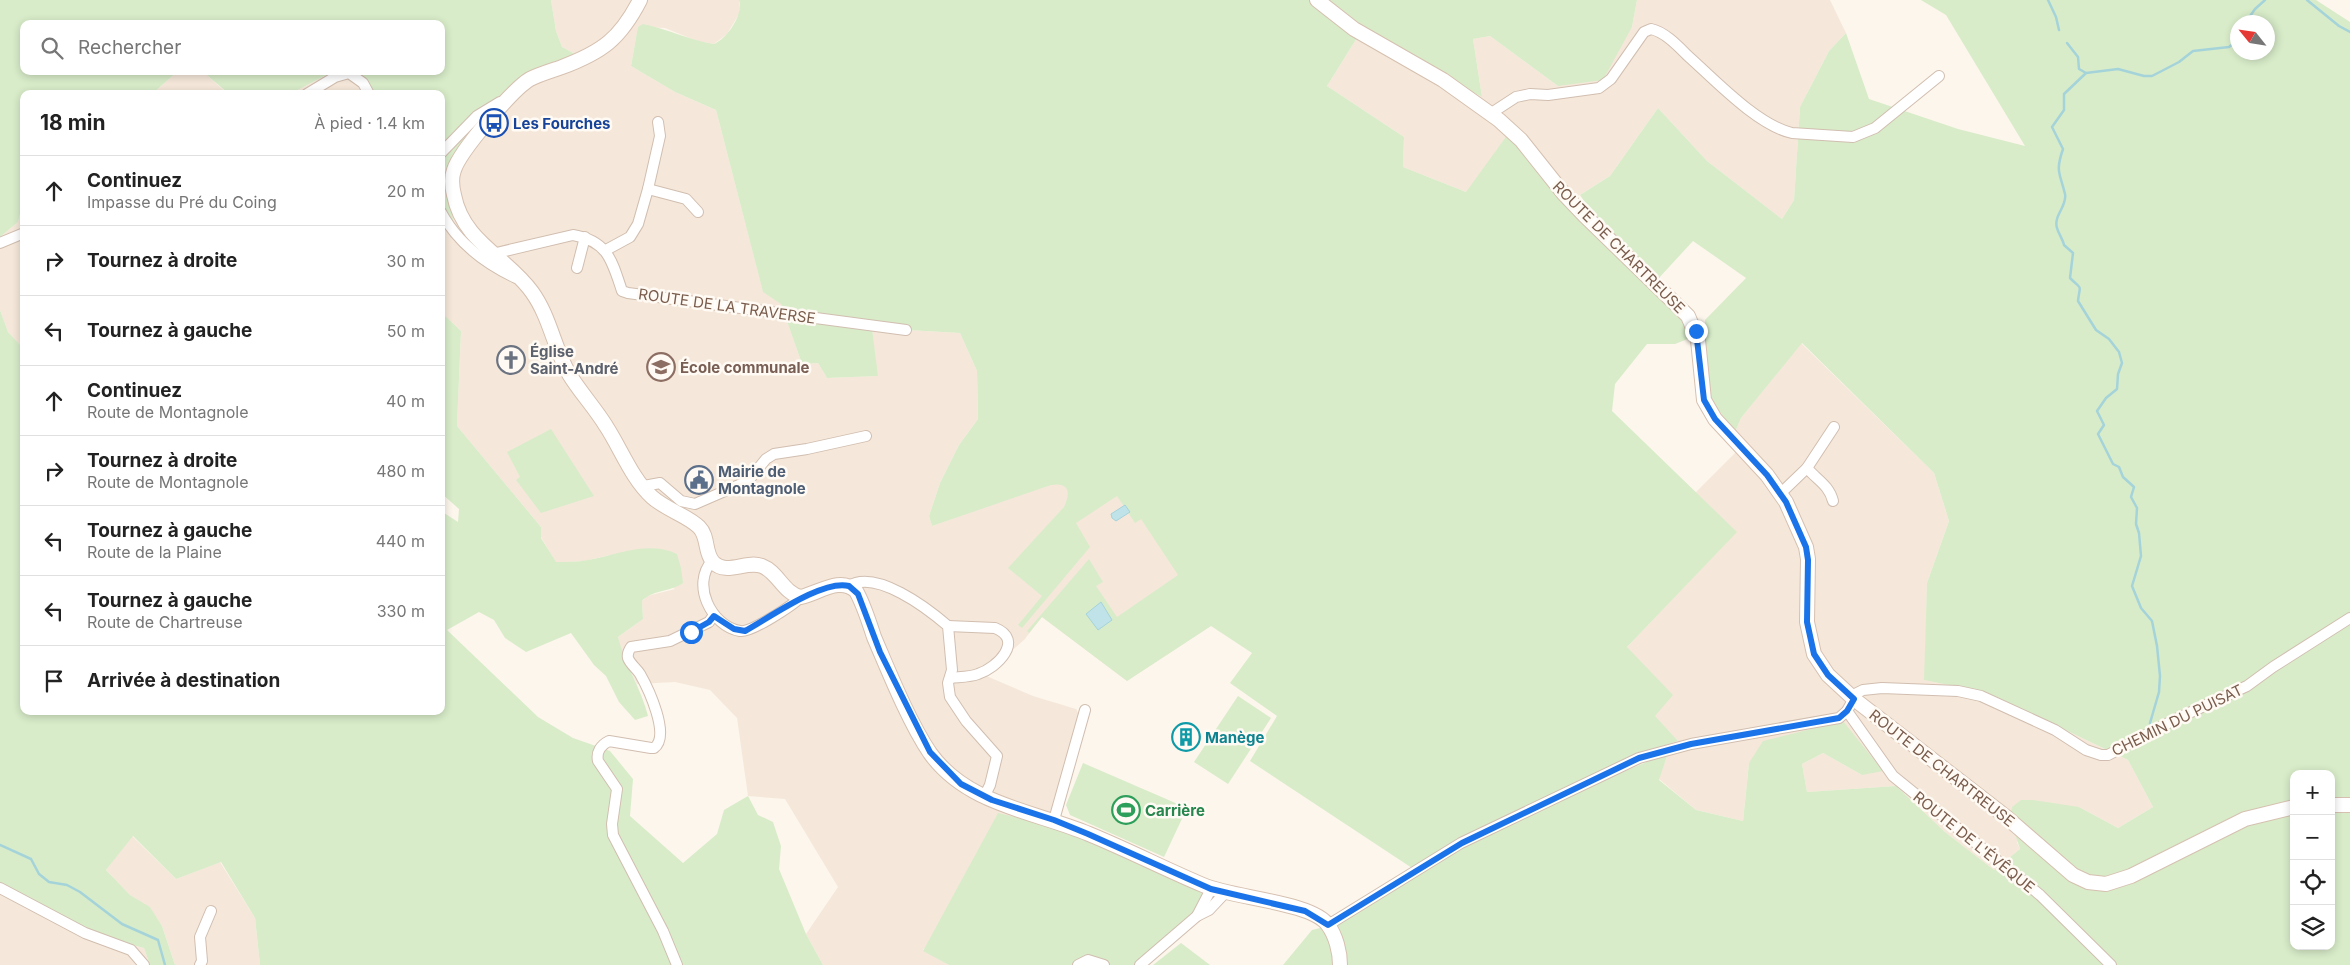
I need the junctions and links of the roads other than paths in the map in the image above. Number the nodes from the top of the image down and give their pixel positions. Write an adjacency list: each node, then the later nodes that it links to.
1 (640, 0): 8 (street)
2 (1317, 0): 9 (street, ROUTE DE CHARTREUSE)
3 (342, 75): 6 (street)
4 (352, 75): 7 (street)
5 (1940, 76): 9 (street)
6 (314, 90)
7 (367, 90)
8 (512, 95): 11 (street); 19 (street)
9 (1490, 114): 27 (street, ROUTE DE CHARTREUSE)
10 (658, 122): 12 (street)
11 (445, 149)
12 (648, 189): 13 (street); 18 (street)
13 (698, 212)
14 (445, 218): 21 (street)
15 (20, 235): 17 (street)
16 (585, 237): 18 (street); 19 (street); 20 (street)
17 (0, 243)
18 (606, 250): 22 (street, ROUTE DE LA TRAVERSE)
19 (492, 254): 21 (street)
20 (577, 268)
21 (524, 282): 26 (street)
22 (906, 330)
23 (1834, 427): 25 (street)
24 (866, 436): 26 (street)
25 (1807, 468): 27 (street); 28 (street)
26 (644, 486): 29 (street)
27 (1781, 493): 36 (street, ROUTE DE CHARTREUSE)
28 (1833, 501)
29 (712, 561): 31 (street); 32 (street)
30 (849, 586): 31 (street); 34 (street); 38 (street)
31 (801, 597): 32 (street)
32 (714, 616): 51 (street)
33 (2350, 618): 36 (street, CHEMIN DU PUISAT)
34 (948, 626): 35 (street); 35 (street)
35 (951, 678): 38 (street)
36 (1851, 705): 41 (street, ROUTE DE CHARTREUSE); 48 (street, CHEMIN DU PUISAT); 56 (street, ROUTE DE L'ÉVÊQUE)
37 (1085, 710): 42 (street)
38 (984, 797): 42 (street)
39 (2335, 805): 40 (street)
40 (2350, 805)
41 (2290, 808)
42 (1054, 820): 44 (street)
43 (0, 888): 49 (street)
44 (1211, 889): 45 (street); 47 (street)
45 (1225, 893): 47 (street); 48 (street)
46 (211, 911): 50 (street)
47 (1196, 916): 54 (street)
48 (1328, 925): 55 (street)
49 (144, 965)
50 (200, 965)
51 (677, 965)
52 (1078, 965): 53 (street)
53 (1104, 965)
54 (1140, 965)
55 (1340, 965)
56 (2111, 965)

